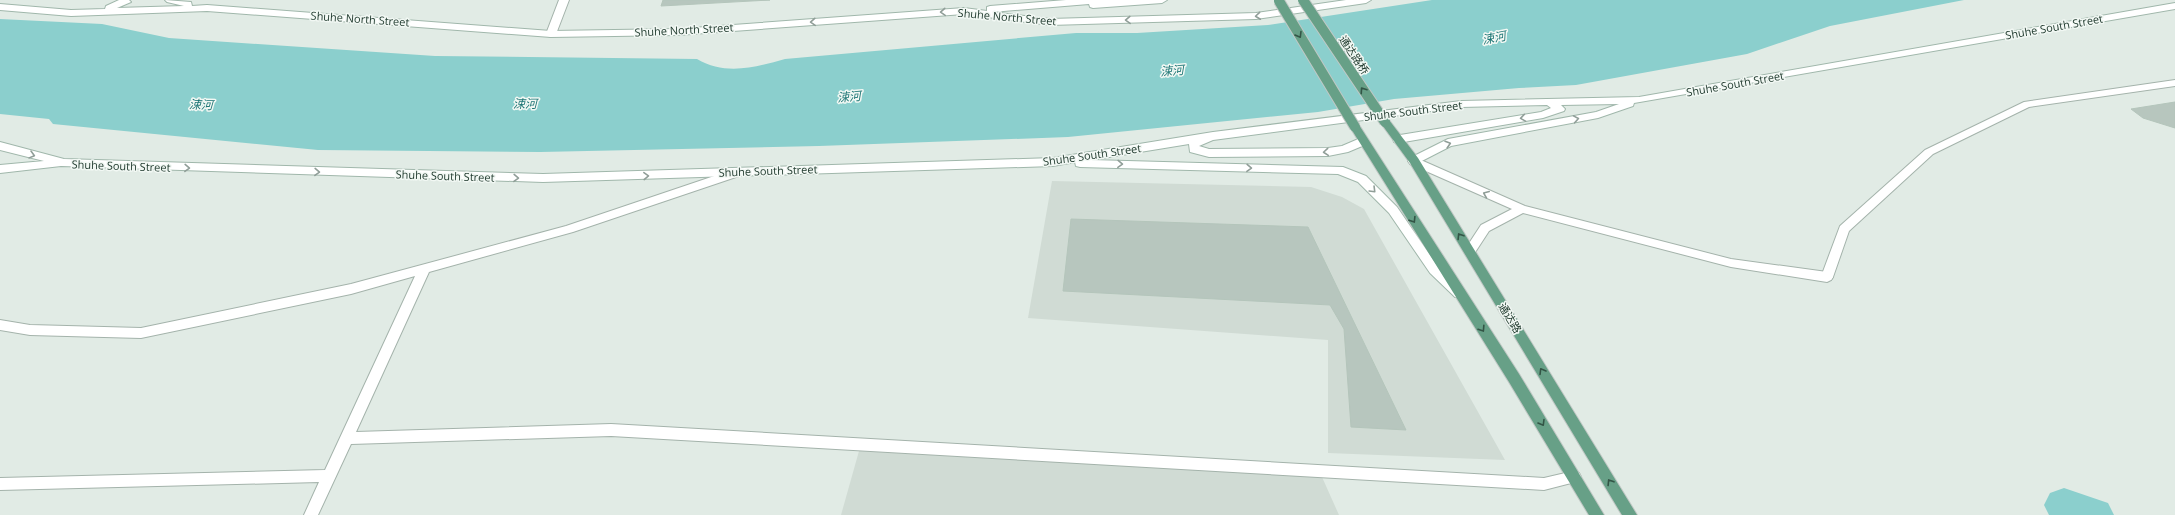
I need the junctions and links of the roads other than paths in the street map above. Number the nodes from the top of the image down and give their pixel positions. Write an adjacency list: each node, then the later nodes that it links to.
1 (124, 0): 13 (main road)
2 (170, 0): 11 (main road)
3 (564, 0): 15 (main road)
4 (1102, 0): 12 (main road)
5 (1162, 0): 14 (main road)
6 (1303, 0): 19 (main road, 通达路桥, one-way to 6, bridge)
7 (1366, 0): 14 (main road, Shuhe North Street, one-way to 14)
8 (1279, 1): 22 (main road, one-way to 22, bridge)
9 (2175, 6): 17 (main road, Shuhe South Street)
10 (0, 7): 13 (main road, Shuhe North Street)
11 (207, 8): 13 (main road, Shuhe North Street); 15 (main road, Shuhe North Street)
12 (964, 11): 14 (main road, Shuhe North Street); 15 (main road, Shuhe North Street, one-way to 15)
13 (101, 12)
14 (1068, 22)
15 (551, 34)
16 (2175, 83): 32 (lane)
17 (1639, 100): 18 (main road, Shuhe South Street); 24 (main road, one-way to 17)
18 (1548, 101): 20 (main road, Shuhe South Street); 21 (main road, one-way to 21)
19 (1385, 122): 21 (main road, 通达路)
20 (1213, 136): 22 (main road, one-way to 20); 25 (main road, Shuhe South Street)
21 (1398, 139): 24 (main road, 通达路)
22 (1363, 140): 33 (main road, one-way to 33)
23 (0, 146): 26 (main road, Shuhe South Street, one-way to 26)
24 (1414, 161): 29 (main road, one-way to 24); 30 (main road, 通达路, one-way to 24)
25 (1053, 162): 28 (main road, Shuhe South Street); 33 (main road, one-way to 33)
26 (64, 163): 27 (main road); 28 (main road, Shuhe South Street, one-way to 28)
27 (0, 169)
28 (735, 173): 31 (main road)
29 (1522, 209): 30 (main road); 32 (main road)
30 (1470, 251): 41 (main road, 通达路, one-way to 30)
31 (424, 269): 34 (main road); 35 (main road)
32 (1827, 277)
33 (1460, 295): 37 (main road, one-way to 37)
34 (0, 325)
35 (346, 438): 36 (main road); 37 (main road)
36 (329, 476): 38 (main road); 39 (main road)
37 (1574, 477): 40 (main road)
38 (0, 484)
39 (311, 515)
40 (1597, 515)
41 (1630, 515)

